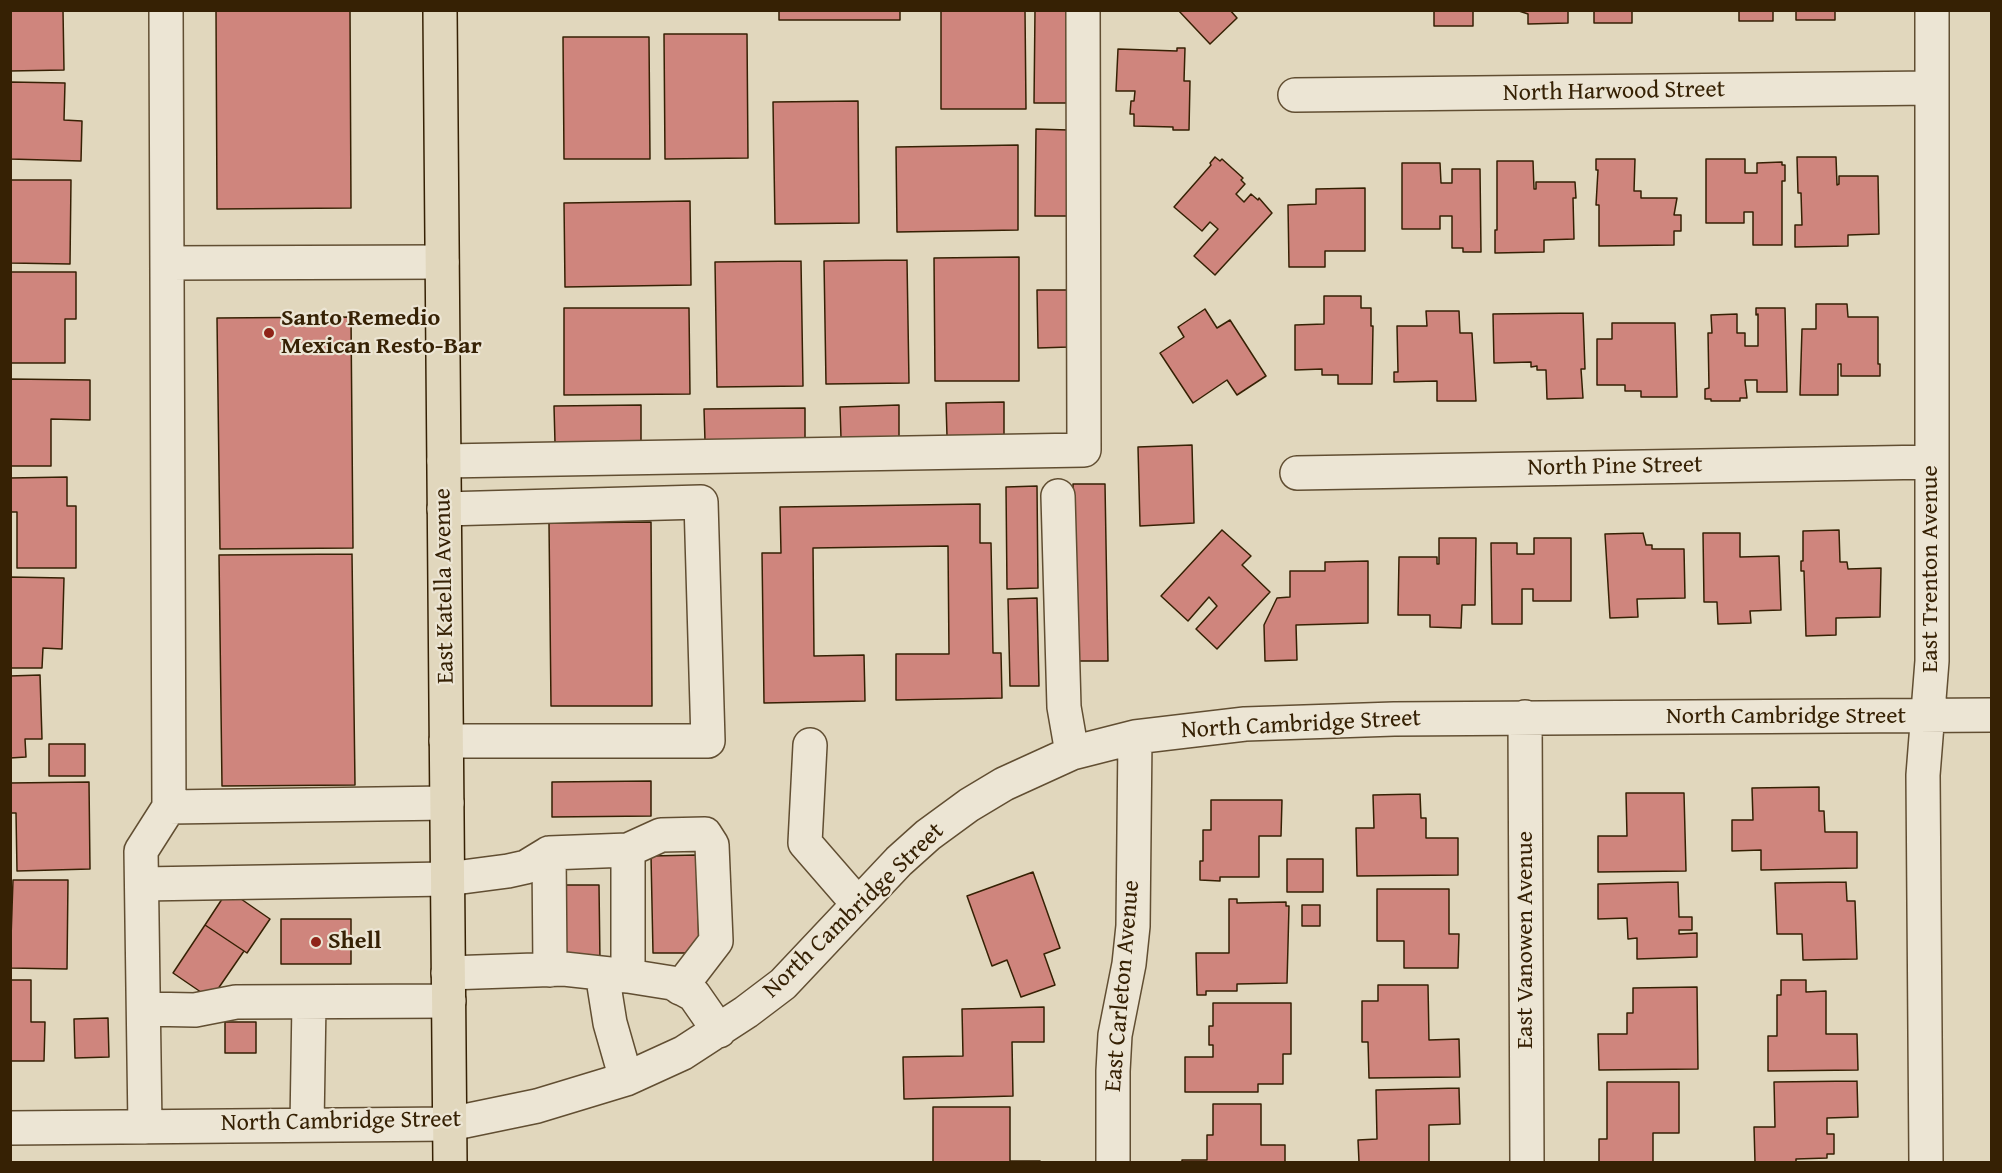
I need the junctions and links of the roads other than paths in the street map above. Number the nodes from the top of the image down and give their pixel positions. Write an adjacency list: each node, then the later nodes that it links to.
1 (166, 10): 8 (street)
2 (440, 10): 7 (main road, East Katella Avenue)
3 (1083, 10): 9 (street)
4 (1932, 10): 5 (street, East Trenton Avenue)
5 (1932, 88): 6 (street, North Harwood Street); 10 (street, East Trenton Avenue)
6 (1295, 95)
7 (442, 262): 8 (street); 9 (main road, East Katella Avenue)
8 (167, 263): 22 (street)
9 (444, 461): 13 (main road, East Katella Avenue)
10 (1932, 462): 11 (street, North Pine Street); 15 (street, East Trenton Avenue)
11 (1297, 473)
12 (1058, 496): 20 (street)
13 (444, 509): 18 (main road, East Katella Avenue); 18 (street)
14 (1992, 715): 15 (street, North Cambridge Street)
15 (1929, 716): 16 (street, North Cambridge Street); 43 (street, East Trenton Avenue)
16 (1525, 717): 17 (street, North Cambridge Street); 42 (street, East Vanowen Avenue)
17 (1135, 737): 20 (street, North Cambridge Street); 41 (street, East Carleton Avenue)
18 (446, 741): 21 (main road, East Katella Avenue)
19 (810, 745): 27 (street)
20 (1072, 753): 27 (street, North Cambridge Street)
21 (447, 803): 22 (street); 25 (main road, East Katella Avenue)
22 (169, 807): 26 (street)
23 (628, 850): 24 (street); 29 (street); 31 (street)
24 (549, 854): 25 (street); 28 (street)
25 (447, 879): 26 (street); 30 (main road, East Katella Avenue)
26 (142, 884): 33 (street)
27 (858, 904): 34 (street, North Cambridge Street)
28 (550, 970): 29 (street); 30 (street)
29 (615, 974): 31 (street); 35 (street)
30 (448, 987): 32 (street); 36 (main road, East Katella Avenue)
31 (680, 988): 34 (street)
32 (309, 1002): 33 (street); 37 (street)
33 (144, 1009): 38 (street)
34 (719, 1031): 35 (street, North Cambridge Street)
35 (626, 1079): 36 (street, North Cambridge Street)
36 (450, 1124): 37 (street, North Cambridge Street); 40 (main road, East Katella Avenue)
37 (307, 1125): 38 (street, North Cambridge Street)
38 (146, 1127): 39 (street, North Cambridge Street)
39 (10, 1128)
40 (450, 1162)
41 (1113, 1162)
42 (1527, 1162)
43 (1926, 1162)

